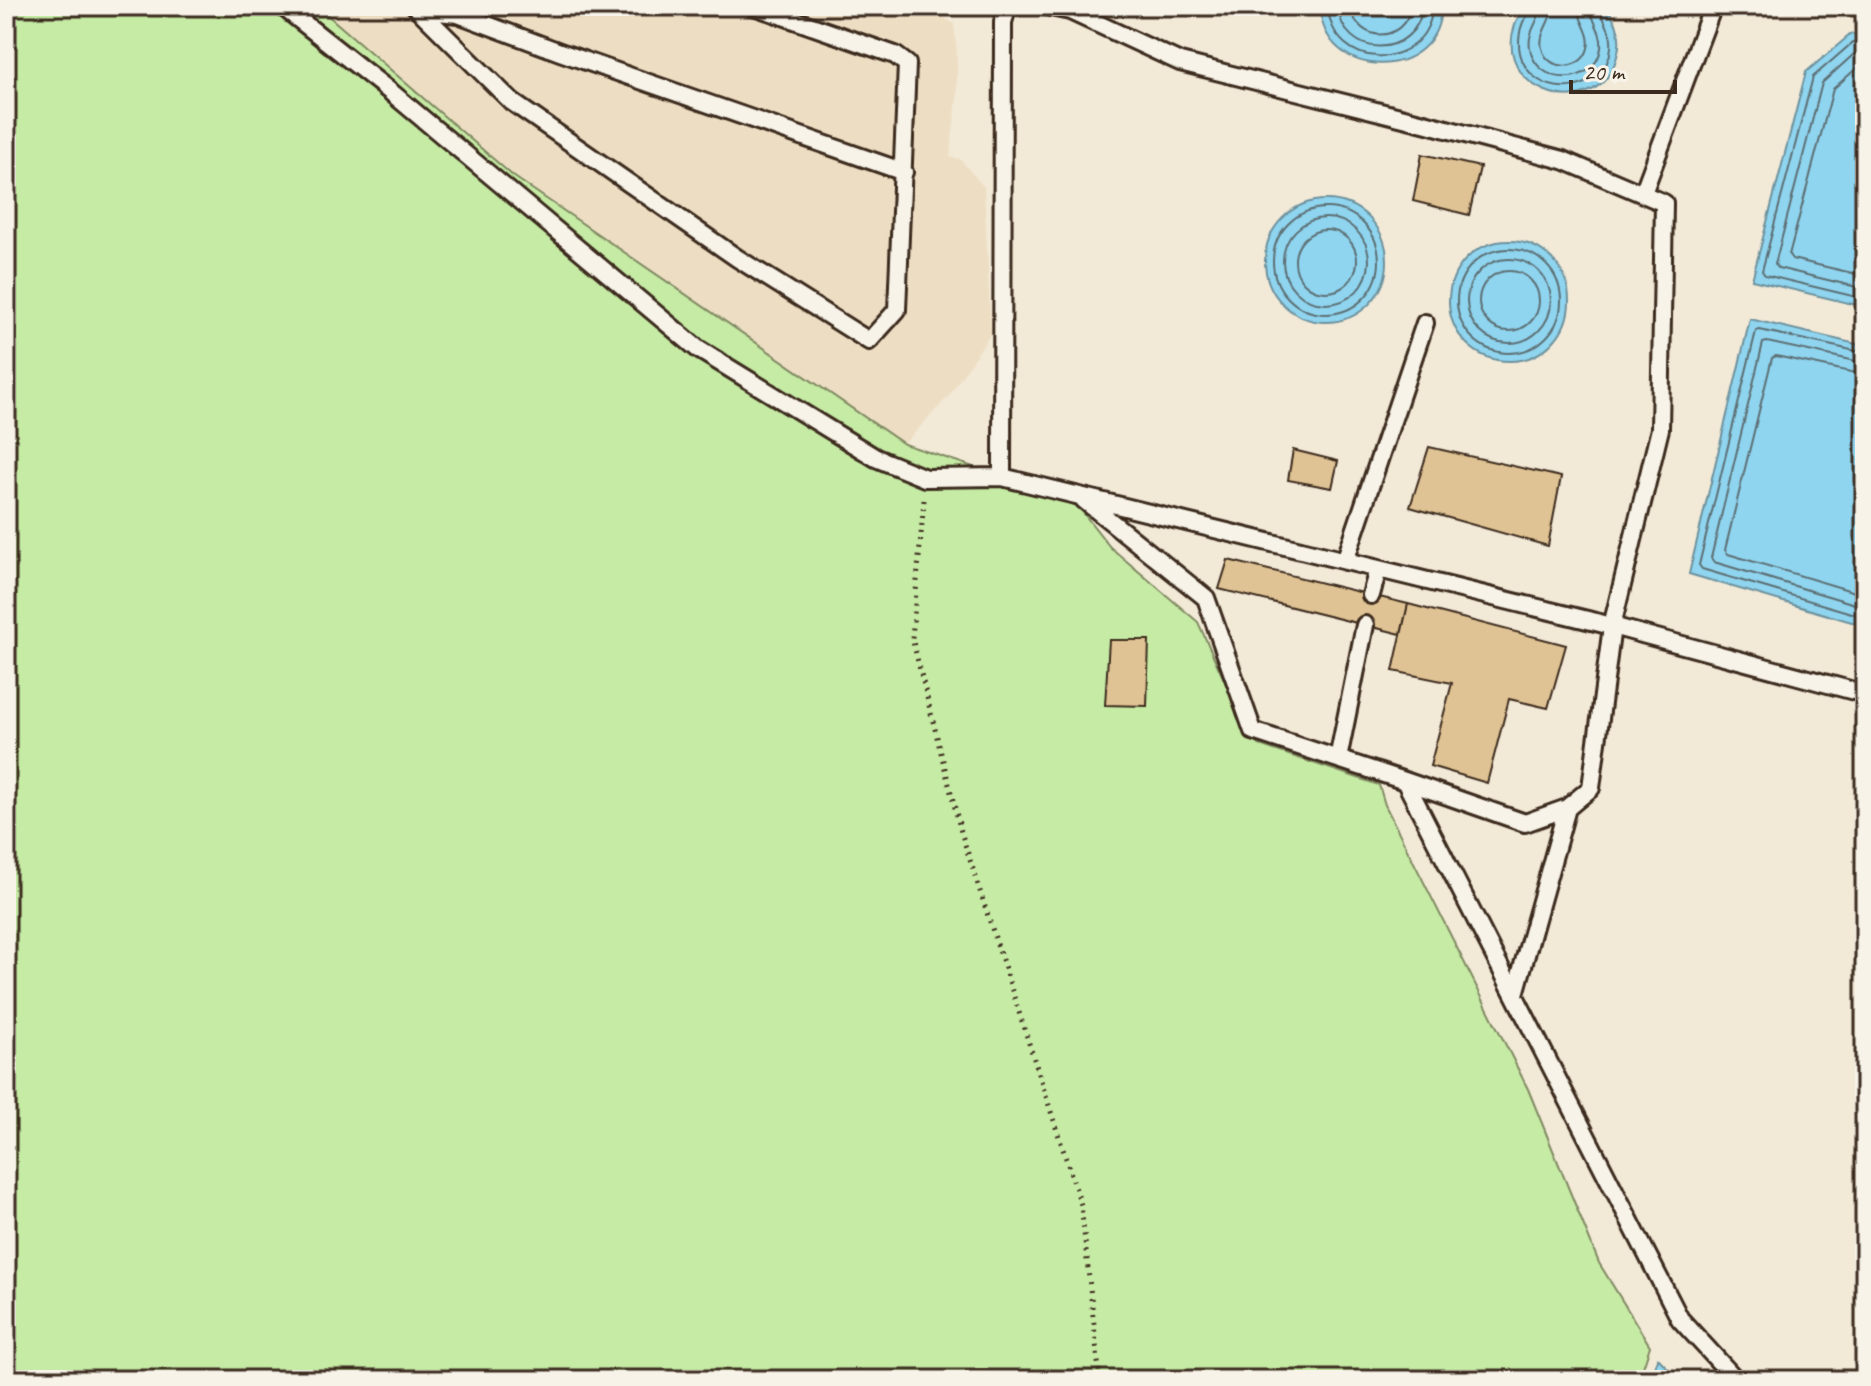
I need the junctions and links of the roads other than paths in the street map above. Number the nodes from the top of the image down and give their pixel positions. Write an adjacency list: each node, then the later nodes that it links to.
1 (282, 6): 10 (lane)
2 (754, 6): 7 (lane)
3 (1008, 6): 10 (lane)
4 (1046, 6): 8 (lane)
5 (1713, 6): 8 (lane)
6 (417, 8): 7 (lane); 7 (lane)
7 (904, 172)
8 (1643, 193): 16 (lane)
9 (1425, 323): 12 (lane)
10 (1002, 477): 11 (lane)
11 (1079, 495): 12 (lane); 18 (lane)
12 (1345, 561): 13 (lane)
13 (1378, 569): 14 (lane); 16 (lane)
14 (1371, 595)
15 (1365, 625): 18 (lane)
16 (1612, 626): 17 (lane); 20 (lane)
17 (1865, 694)
18 (1338, 759): 19 (lane)
19 (1405, 781): 20 (lane); 21 (lane)
20 (1567, 808): 21 (lane)
21 (1515, 994): 22 (lane)
22 (1736, 1380)

